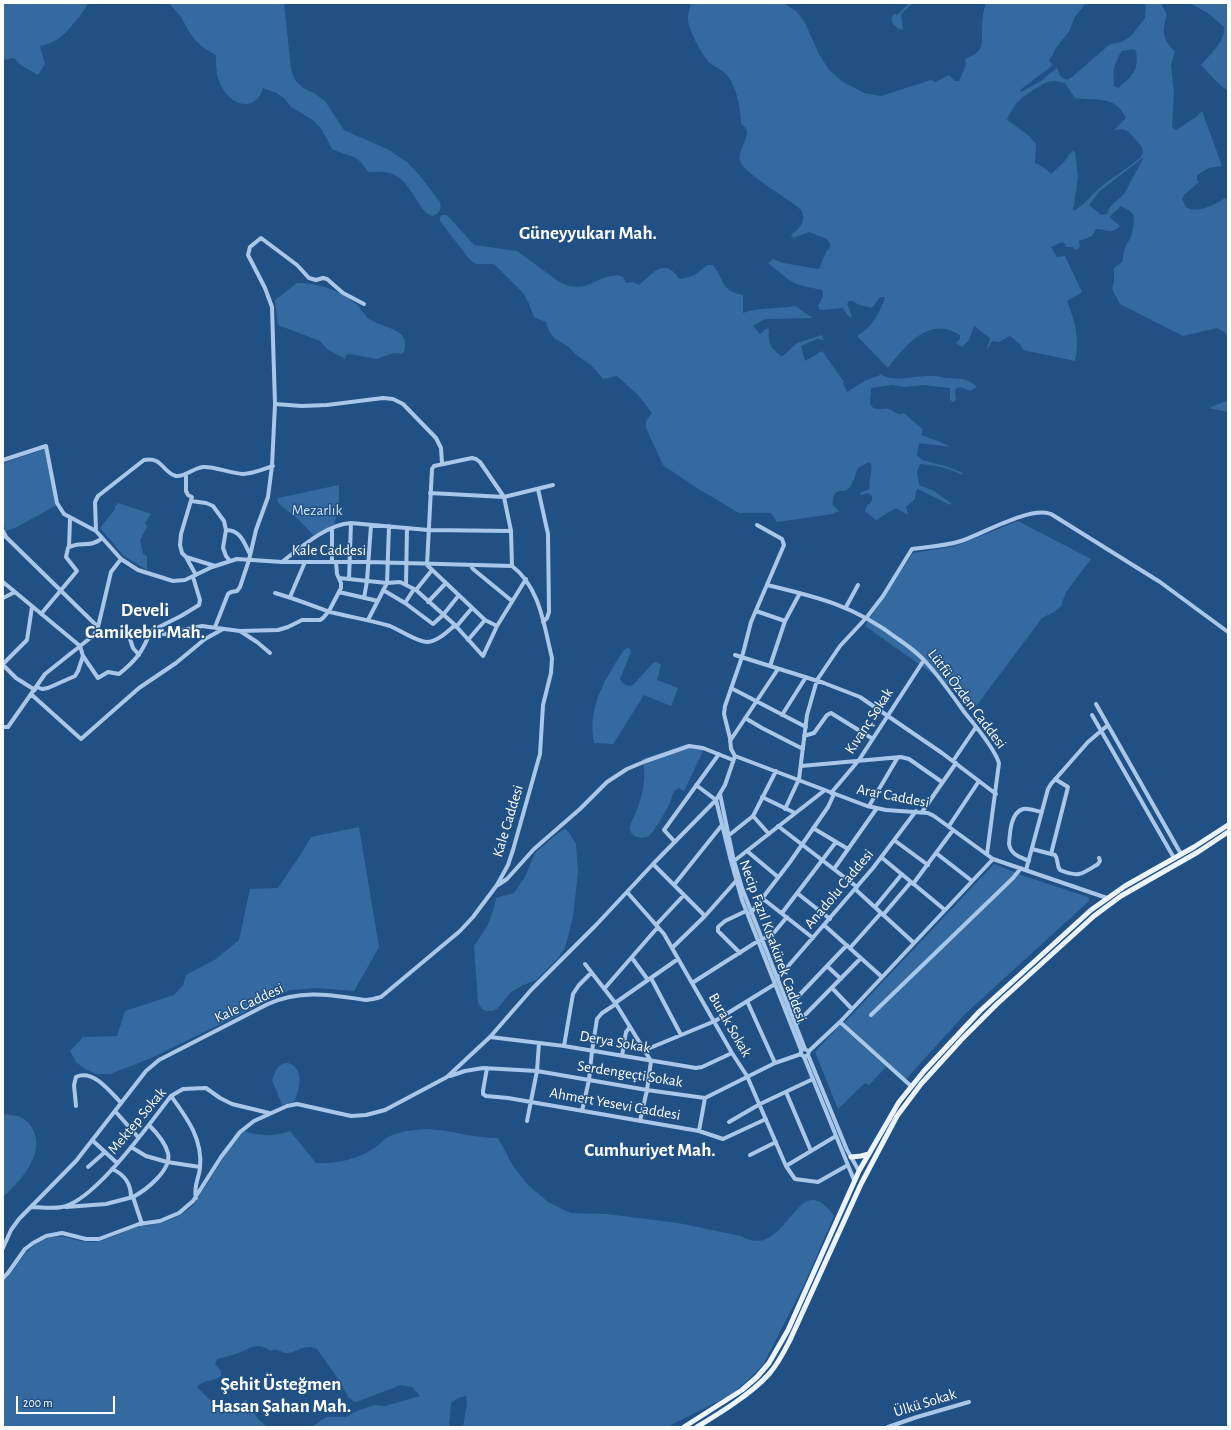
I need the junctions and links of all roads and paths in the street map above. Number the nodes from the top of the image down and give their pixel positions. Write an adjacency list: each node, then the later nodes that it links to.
1 (364, 304): 2 (street)
2 (275, 404): 4 (street); 5 (street)
3 (3, 460): 12 (street)
4 (442, 464): 9 (street); 10 (street)
5 (273, 466): 6 (street); 26 (street)
6 (186, 474): 11 (street); 22 (street)
7 (553, 485): 8 (street)
8 (538, 489): 10 (street); 80 (street)
9 (430, 493): 10 (street); 20 (street)
10 (504, 496): 23 (street)
11 (191, 501): 19 (street); 27 (street)
12 (70, 518): 22 (street); 25 (street)
13 (351, 523): 14 (street); 17 (street); 34 (street)
14 (370, 525): 16 (street); 35 (street)
15 (757, 525): 52 (street)
16 (388, 526): 18 (street); 36 (street)
17 (332, 528): 31 (street); 33 (street)
18 (407, 528): 20 (street); 37 (street)
19 (226, 530): 26 (street); 30 (street)
20 (428, 530): 23 (street); 38 (street)
21 (3, 531): 55 (street)
22 (96, 531): 24 (street, Kale Caddesi)
23 (511, 531): 41 (street)
24 (102, 538): 25 (street); 28 (street, Kale Caddesi)
25 (70, 547): 55 (street)
26 (250, 554): 29 (street)
27 (186, 557): 39 (street); 43 (street)
28 (121, 559): 43 (street, Kale Caddesi); 83 (street)
29 (248, 560): 30 (street, Kale Caddesi); 31 (street, Kale Caddesi); 84 (street)
30 (230, 561): 39 (street, Kale Caddesi)
31 (282, 562): 32 (street, Kale Caddesi)
32 (305, 562): 33 (street, Kale Caddesi); 62 (street)
33 (334, 562): 34 (street, Kale Caddesi); 44 (street)
34 (349, 562): 35 (street, Kale Caddesi); 45 (street)
35 (368, 562): 36 (street, Kale Caddesi); 47 (street)
36 (388, 562): 37 (street, Kale Caddesi); 49 (street)
37 (406, 563): 38 (street, Kale Caddesi); 51 (street)
38 (426, 565): 40 (street, Kale Caddesi); 42 (street)
39 (215, 566): 43 (street, Kale Caddesi)
40 (471, 566): 41 (street, Kale Caddesi); 66 (street)
41 (512, 566): 46 (street, Kale Caddesi)
42 (432, 570): 50 (street); 54 (street)
43 (194, 576): 89 (street)
44 (339, 578): 45 (street); 58 (street)
45 (349, 579): 47 (street)
46 (526, 579): 66 (street); 80 (street, Kale Caddesi)
47 (368, 581): 49 (street); 64 (street)
48 (3, 582): 57 (street)
49 (387, 583): 51 (street); 56 (street)
50 (446, 583): 61 (street); 67 (street)
51 (406, 584): 54 (street)
52 (767, 585): 60 (street, Lütfü Özden Caddesi); 73 (street)
53 (858, 585): 71 (street)
54 (415, 589): 67 (street); 68 (street)
55 (60, 590): 74 (street); 83 (street)
56 (383, 590): 65 (street); 68 (street)
57 (15, 592): 63 (street); 69 (street)
58 (339, 592): 64 (street); 72 (street)
59 (275, 593): 62 (street)
60 (800, 593): 71 (street, Lütfü Özden Caddesi); 79 (street)
61 (459, 595): 70 (street); 75 (street)
62 (290, 597): 72 (street)
63 (3, 598)
64 (364, 598): 65 (street)
65 (378, 601): 77 (street)
66 (512, 601): 82 (street)
67 (428, 602): 75 (street)
68 (405, 603): 75 (street)
69 (32, 607): 74 (street); 100 (street)
70 (472, 608): 78 (street); 81 (street)
71 (846, 608): 76 (street, Lütfü Özden Caddesi)
72 (329, 611): 77 (street); 86 (street)
73 (756, 611): 79 (street); 98 (street)
74 (41, 614): 93 (street)
75 (443, 615): 81 (street)
76 (867, 617): 87 (street); 99 (street, Lütfü Özden Caddesi); 104 (street)
77 (368, 620): 81 (street)
78 (485, 620): 82 (street); 92 (street)
79 (785, 621): 101 (street)
80 (542, 622): 185 (street, Kale Caddesi)
81 (455, 626): 92 (street)
82 (497, 626): 92 (street)
83 (98, 627): 88 (street)
84 (215, 627): 85 (street); 90 (street)
85 (223, 629): 86 (street); 106 (street)
86 (240, 631): 94 (street)
87 (1228, 632)
88 (94, 635): 91 (street); 93 (street)
89 (143, 635): 90 (street); 91 (street)
90 (149, 635): 95 (street)
91 (129, 636): 95 (street)
92 (468, 640)
93 (80, 646): 97 (street); 106 (street)
94 (270, 653)
95 (139, 655): 97 (street)
96 (735, 655): 98 (street)
97 (83, 656): 106 (street)
98 (742, 657): 101 (street); 105 (street)
99 (924, 660): 110 (street, Kıvanç Sokak); 116 (street, Lütfü Özden Caddesi)
100 (4, 663): 106 (street)
101 (770, 666): 102 (street)
102 (778, 669): 103 (street); 107 (street)
103 (806, 677): 104 (street); 109 (street)
104 (817, 680): 110 (street); 115 (street)
105 (731, 688): 107 (street); 120 (street)
106 (34, 690): 114 (street)
107 (757, 702): 109 (street); 112 (street)
108 (1096, 704): 113 (street)
109 (782, 715): 115 (street)
110 (887, 715): 119 (street, Kıvanç Sokak); 126 (street)
111 (1092, 715): 117 (street)
112 (745, 718): 120 (street); 121 (street)
113 (1108, 725): 117 (street); 167 (street)
114 (5, 727)
115 (806, 727): 118 (street)
116 (976, 727): 126 (street); 137 (street, Lütfü Özden Caddesi)
117 (1101, 730): 130 (street); 170 (street)
118 (804, 736): 119 (street); 121 (street)
119 (873, 739): 125 (street, Kıvanç Sokak)
120 (730, 741): 124 (street)
121 (803, 749): 127 (street)
122 (719, 754): 124 (street, Arar Caddesi); 133 (street); 185 (street, Arar Caddesi)
123 (898, 757): 125 (street); 132 (street); 140 (street)
124 (734, 758): 128 (street, Arar Caddesi); 136 (street)
125 (859, 760): 127 (street); 135 (street, Kıvanç Sokak)
126 (954, 762): 131 (street); 132 (street)
127 (801, 766): 129 (street)
128 (776, 771): 129 (street, Arar Caddesi); 138 (street)
129 (799, 779): 134 (street, Arar Caddesi); 142 (street)
130 (1055, 779): 145 (street); 166 (street)
131 (979, 781): 137 (street); 151 (street)
132 (942, 782): 144 (street)
133 (696, 785): 139 (street); 158 (street)
134 (825, 790): 135 (street, Arar Caddesi); 146 (street)
135 (833, 793): 140 (street, Arar Caddesi); 152 (street, Kıvanç Sokak)
136 (720, 794): 139 (street); 156 (street, Necip Fazıl Kısakürek Caddesi)
137 (996, 794): 165 (street, Lütfü Özden Caddesi)
138 (762, 797): 142 (street); 147 (street)
139 (716, 800): 148 (street, Necip Fazıl Kısakürek Caddesi); 158 (street)
140 (869, 806): 141 (street, Arar Caddesi)
141 (877, 808): 143 (street, Arar Caddesi); 161 (street)
142 (785, 809): 146 (street)
143 (916, 812): 144 (street, Arar Caddesi); 157 (street, Anadolu Caddesi)
144 (922, 812): 151 (street, Arar Caddesi)
145 (1042, 812): 162 (street); 174 (street)
146 (795, 813): 150 (street)
147 (753, 816): 155 (street); 156 (street)
148 (722, 825): 182 (street, Necip Fazıl Kısakürek Caddesi); 186 (street)
149 (1228, 825): 167 (main road)
150 (778, 826): 155 (street); 160 (street)
151 (949, 826): 153 (street, Arar Caddesi)
152 (813, 828): 159 (street); 160 (street, Kıvanç Sokak)
153 (953, 830): 164 (street); 165 (street, Arar Caddesi)
154 (1228, 832): 285 (main road)
155 (768, 834): 163 (street)
156 (728, 836): 173 (street, Necip Fazıl Kısakürek Caddesi)
157 (894, 840): 168 (street, Anadolu Caddesi); 176 (street)
158 (675, 842): 175 (street)
159 (836, 842): 161 (street); 172 (street)
160 (802, 844): 172 (street); 181 (street, Kıvanç Sokak)
161 (848, 849): 178 (street)
162 (1032, 849): 166 (street); 174 (street)
163 (747, 851): 173 (street); 181 (street)
164 (936, 853): 176 (street); 183 (street)
165 (986, 854): 171 (street, Arar Caddesi)
166 (1051, 854): 169 (street)
167 (1180, 854): 170 (main road)
168 (881, 857): 180 (street); 187 (street, Anadolu Caddesi)
169 (1099, 858)
170 (1174, 858): 192 (main road)
171 (993, 859): 177 (street, Arar Caddesi); 183 (street)
172 (822, 860): 178 (street); 189 (street)
173 (734, 861): 195 (street, Necip Fazıl Kısakürek Caddesi)
174 (1029, 861): 179 (street)
175 (653, 864): 186 (street); 188 (street)
176 (928, 864): 184 (street)
177 (1020, 868): 179 (street, Arar Caddesi); 227 (street)
178 (834, 869): 187 (street)
179 (1026, 870): 192 (street, Arar Caddesi)
180 (902, 874): 184 (street); 193 (street)
181 (778, 877): 191 (street, Kıvanç Sokak)
182 (736, 881): 195 (street, Necip Fazıl Kısakürek Caddesi); 198 (street)
183 (972, 881): 194 (street)
184 (912, 883): 194 (street); 197 (street)
185 (497, 885): 255 (street, Kale Caddesi)
186 (674, 885): 190 (street)
187 (856, 888): 193 (street); 200 (street, Anadolu Caddesi)
188 (627, 892): 202 (street, Burak Sokak); 233 (street)
189 (797, 893): 196 (street); 200 (street)
190 (684, 895): 198 (street); 202 (street)
191 (762, 898): 195 (street, Kıvanç Sokak); 196 (street)
192 (1107, 898): 249 (main road)
193 (875, 907): 197 (street)
194 (944, 910): 205 (street)
195 (748, 912): 204 (street, Necip Fazıl Kısakürek Caddesi); 208 (street)
196 (782, 913): 199 (street)
197 (882, 914): 205 (street); 206 (street)
198 (705, 916): 207 (street)
199 (787, 917): 203 (street); 204 (street)
200 (830, 919): 201 (street, Anadolu Caddesi)
201 (824, 925): 203 (street, Anadolu Caddesi); 206 (street)
202 (657, 926): 207 (street, Burak Sokak); 209 (street)
203 (813, 938): 217 (street, Anadolu Caddesi)
204 (760, 941): 208 (street); 217 (street, Necip Fazıl Kısakürek Caddesi); 220 (street, Necip Fazıl Kısakürek Caddesi)
205 (914, 942): 215 (street)
206 (848, 947): 210 (street); 213 (street)
207 (672, 948): 211 (street, Burak Sokak)
208 (740, 953): 219 (street)
209 (632, 958): 216 (street); 221 (street)
210 (861, 958): 215 (street); 218 (street)
211 (678, 959): 216 (street); 219 (street, Burak Sokak)
212 (585, 964): 214 (street)
213 (827, 966): 218 (street); 225 (street)
214 (591, 973): 221 (street); 235 (street)
215 (882, 977): 226 (street)
216 (649, 979): 224 (street); 232 (street)
217 (777, 979): 225 (street, Necip Fazıl Kısakürek Caddesi)
218 (841, 979): 222 (street)
219 (692, 983): 228 (street, Burak Sokak)
220 (775, 984): 223 (street); 239 (street, Necip Fazıl Kısakürek Caddesi)
221 (604, 988): 224 (street)
222 (832, 988): 226 (street); 230 (street)
223 (747, 1002): 228 (street); 242 (street)
224 (615, 1004): 231 (street); 236 (street)
225 (788, 1007): 230 (street, Necip Fazıl Kısakürek Caddesi)
226 (852, 1009): 229 (street)
227 (871, 1015)
228 (714, 1021): 232 (street); 238 (street, Burak Sokak)
229 (840, 1022): 239 (street); 249 (street)
230 (796, 1025): 239 (street, Necip Fazıl Kısakürek Caddesi)
231 (630, 1027): 237 (street); 240 (street)
232 (681, 1035): 237 (street)
233 (490, 1037): 234 (street, Derya Sokak); 246 (street)
234 (539, 1043): 235 (street, Derya Sokak); 244 (street)
235 (564, 1046): 236 (street, Derya Sokak)
236 (592, 1050): 240 (street, Derya Sokak); 248 (street)
237 (644, 1050): 241 (street)
238 (732, 1053): 241 (street, Derya Sokak); 245 (street, Burak Sokak)
239 (805, 1053): 242 (street); 247 (street, Necip Fazıl Kısakürek Caddesi); 276 (street, Necip Fazıl Kısakürek Caddesi)
240 (622, 1056): 241 (street, Derya Sokak)
241 (651, 1061): 250 (street)
242 (774, 1063): 245 (street)
243 (487, 1068): 244 (street, Serdengeçti Sokak); 246 (street, Serdengeçti Sokak); 254 (street, Ahmert Yesevi Caddesi)
244 (537, 1071): 248 (street, Serdengeçti Sokak); 254 (street)
245 (747, 1076): 253 (street); 256 (street, Burak Sokak)
246 (447, 1077): 260 (street)
247 (813, 1079): 251 (street); 267 (street, Necip Fazıl Kısakürek Caddesi)
248 (589, 1080): 250 (street, Serdengeçti Sokak); 259 (street)
249 (911, 1086): 274 (main road)
250 (647, 1090): 253 (street, Serdengeçti Sokak); 263 (street)
251 (786, 1092): 256 (street); 272 (street)
252 (171, 1096): 260 (street, Mektep Sokak); 265 (street, Mektep Sokak); 281 (street)
253 (705, 1098): 266 (street)
254 (530, 1102): 259 (street, Ahmert Yesevi Caddesi); 262 (street)
255 (121, 1103): 257 (street); 258 (street, Kale Caddesi)
256 (760, 1104): 261 (street, Burak Sokak); 264 (street)
257 (76, 1106)
258 (115, 1111): 268 (street); 269 (street, Kale Caddesi)
259 (582, 1111): 263 (street, Ahmert Yesevi Caddesi)
260 (270, 1114): 289 (street)
261 (766, 1118): 266 (street, Ahmert Yesevi Caddesi); 270 (street, Burak Sokak)
262 (527, 1121)
263 (640, 1121): 266 (street, Ahmert Yesevi Caddesi)
264 (729, 1122)
265 (149, 1125): 268 (street, Mektep Sokak); 277 (street)
266 (699, 1131)
267 (836, 1136): 272 (street); 280 (street, Necip Fazıl Kısakürek Caddesi)
268 (138, 1137): 271 (street, Mektep Sokak)
269 (92, 1140): 273 (street); 290 (street, Kale Caddesi)
270 (776, 1142): 275 (street); 279 (street, Burak Sokak)
271 (131, 1147): 277 (street); 278 (street, Mektep Sokak)
272 (811, 1151): 279 (street)
273 (105, 1152): 278 (street); 282 (street)
274 (868, 1154): 276 (main road); 284 (main road)
275 (750, 1155)
276 (851, 1157): 284 (street, Necip Fazıl Kısakürek Caddesi)
277 (167, 1162): 281 (street); 288 (street)
278 (117, 1163): 283 (street, Mektep Sokak)
279 (786, 1166): 280 (street, Burak Sokak)
280 (848, 1166): 286 (street, Necip Fazıl Kısakürek Caddesi)
281 (200, 1167): 289 (street)
282 (88, 1168)
283 (112, 1169): 288 (street); 291 (street, Mektep Sokak)
284 (859, 1171): 285 (main road); 286 (main road)
285 (866, 1175): 287 (main road)
286 (854, 1180): 287 (main road); 296 (main road)
287 (861, 1184): 297 (main road)
288 (132, 1197): 291 (street); 292 (street)
289 (196, 1198): 292 (street)
290 (31, 1207): 291 (street, Mektep Sokak); 293 (street, Kale Caddesi)
291 (62, 1207)
292 (142, 1224): 294 (street)
293 (3, 1248)
294 (3, 1278)
295 (969, 1402): 298 (street, Ülkü Sokak)
296 (684, 1427)
297 (697, 1427)
298 (888, 1427)

